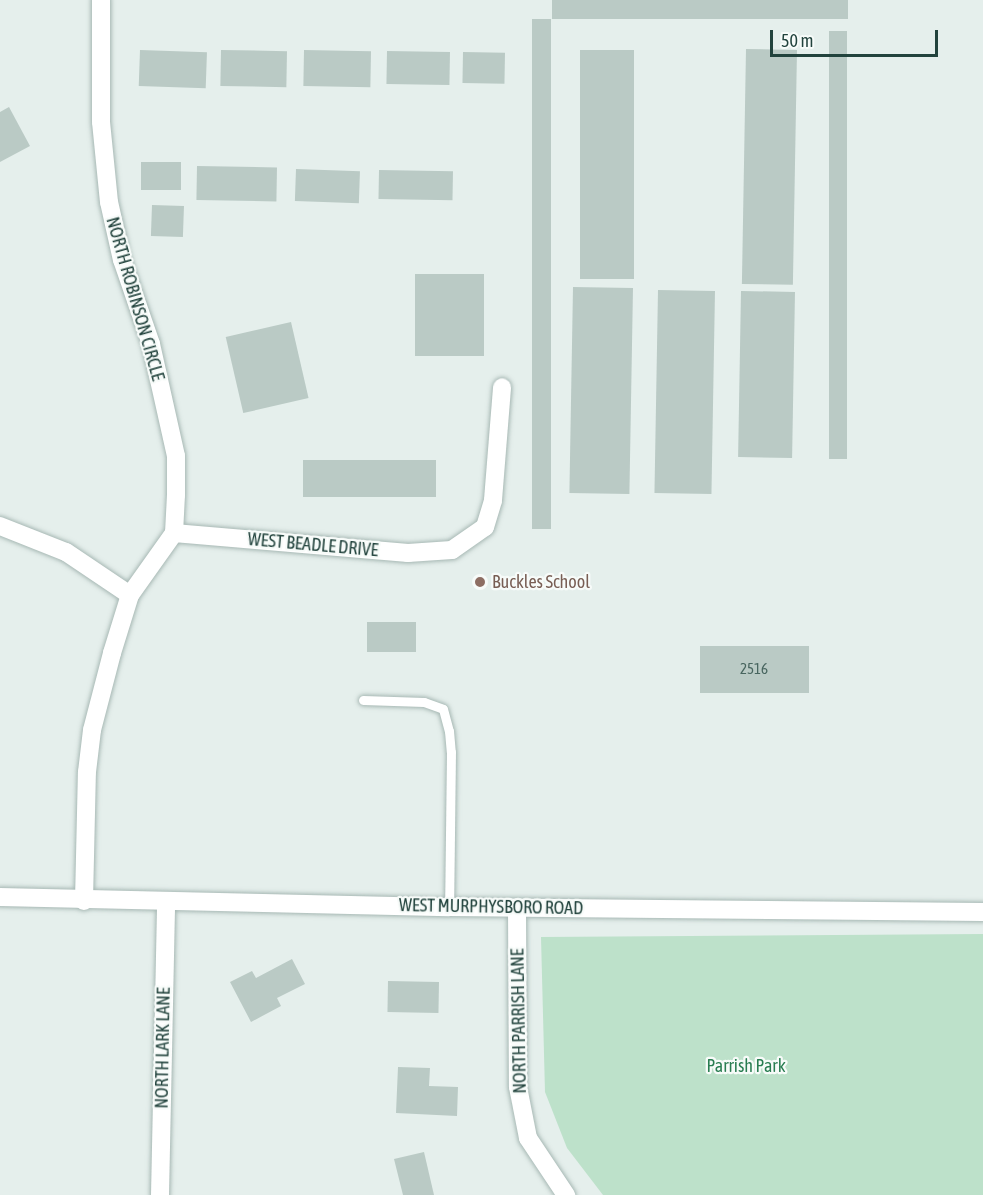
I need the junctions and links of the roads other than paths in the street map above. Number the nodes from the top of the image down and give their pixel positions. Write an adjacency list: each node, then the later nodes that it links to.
1 (101, 0): 4 (street, NORTH ROBINSON CIRCLE)
2 (502, 387): 4 (street, WEST BEADLE DRIVE)
3 (0, 526): 5 (street)
4 (174, 533): 5 (street)
5 (130, 595): 8 (street)
6 (363, 700): 10 (lane)
7 (0, 897): 8 (street, WEST MURPHYSBORO ROAD)
8 (84, 901): 9 (street, WEST MURPHYSBORO ROAD)
9 (166, 902): 10 (street, WEST MURPHYSBORO ROAD); 13 (street, NORTH LARK LANE)
10 (449, 907): 11 (street, WEST MURPHYSBORO ROAD)
11 (517, 908): 12 (street, WEST MURPHYSBORO ROAD); 14 (street, NORTH PARRISH LANE)
12 (983, 912)
13 (160, 1195)
14 (566, 1195)

